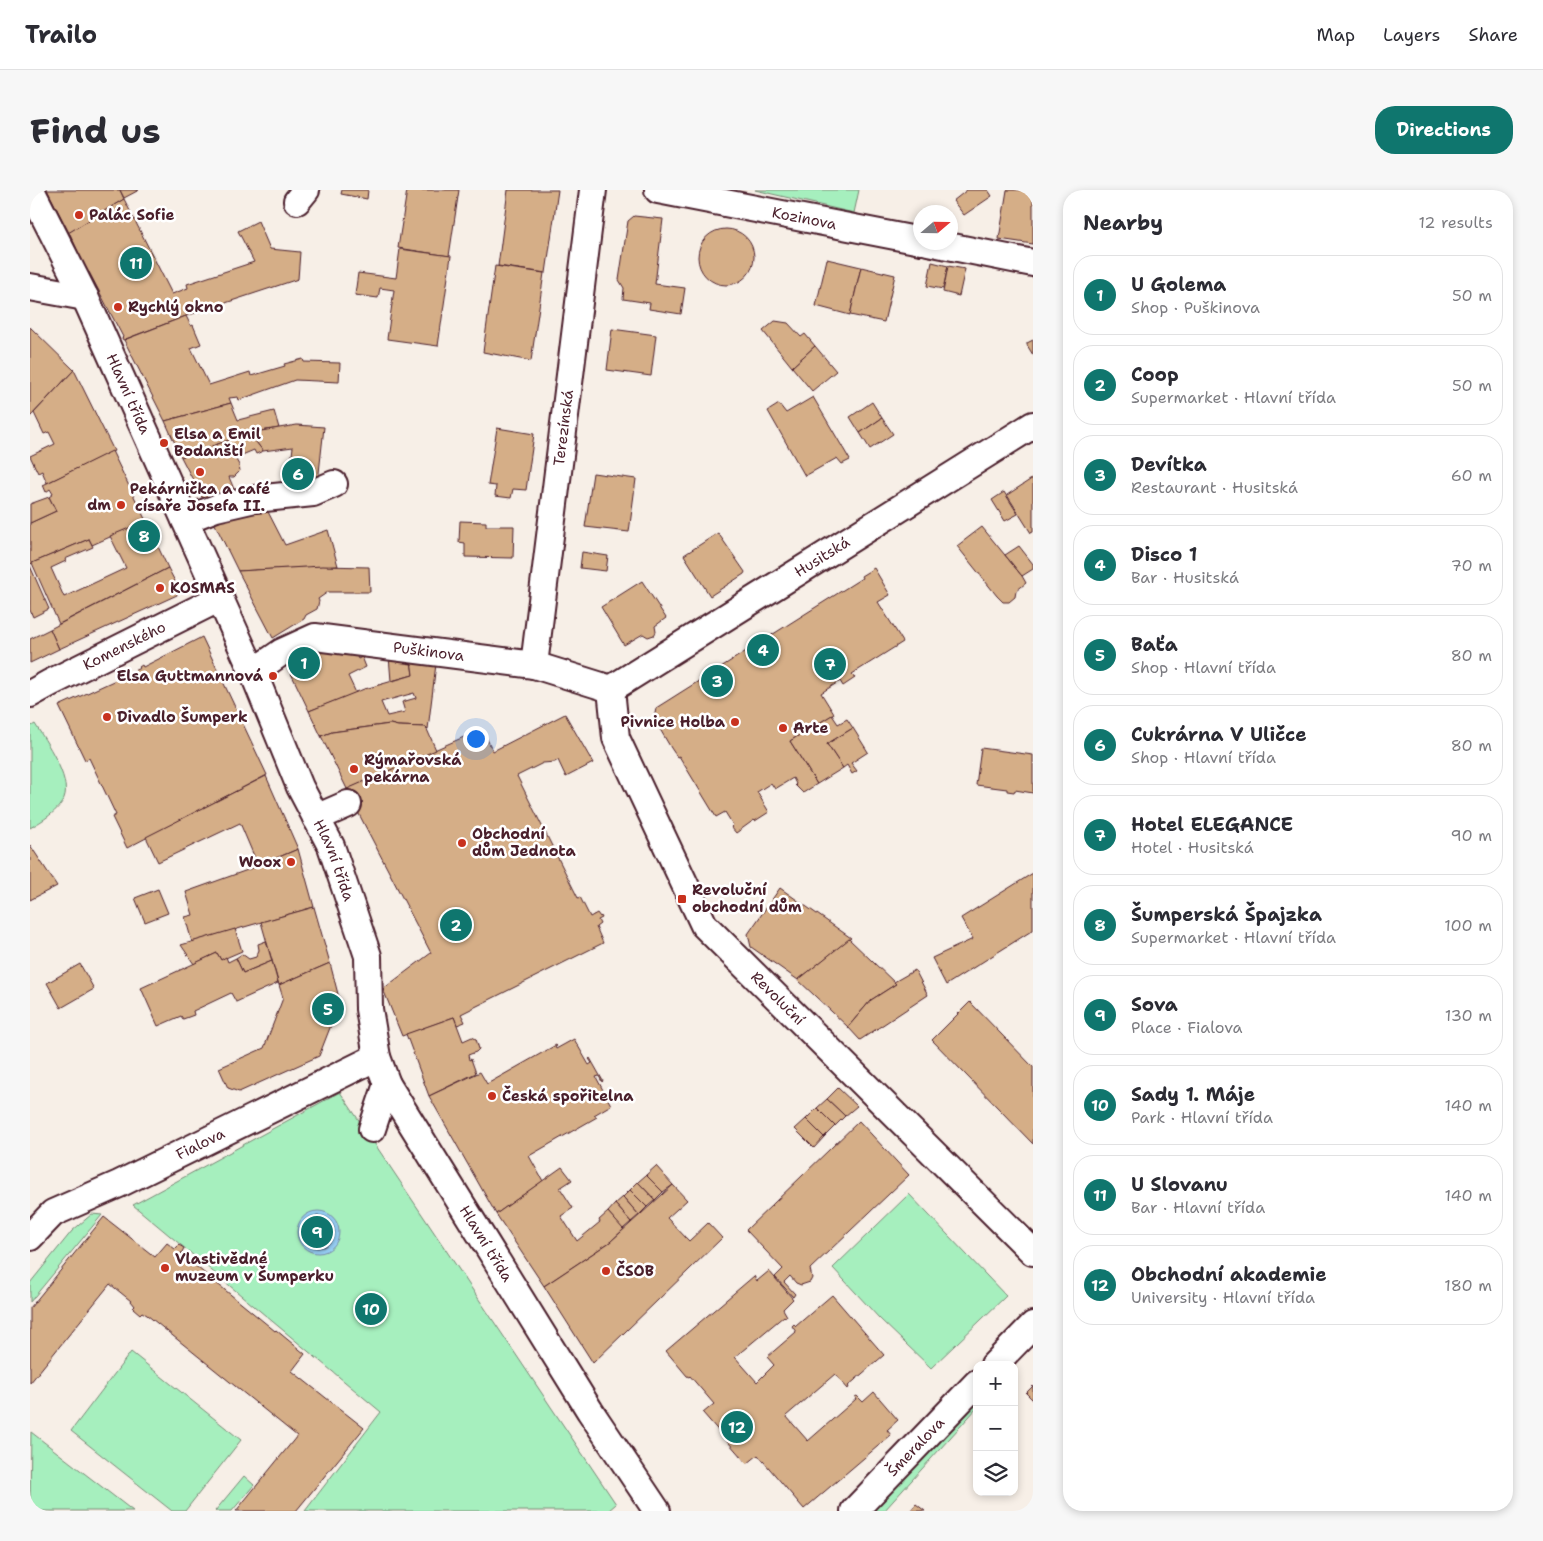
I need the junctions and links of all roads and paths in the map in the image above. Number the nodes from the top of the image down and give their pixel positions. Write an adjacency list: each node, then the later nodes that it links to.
1 (31, 190): 8 (street, Hlavní třída)
2 (593, 190): 13 (street, Terezínská)
3 (658, 190): 4 (street, Kozinova)
4 (913, 240)
5 (958, 248): 6 (street)
6 (1033, 263)
7 (30, 287): 8 (street)
8 (85, 297): 11 (street, Hlavní třída)
9 (1033, 425): 15 (street, Husitská)
10 (334, 484): 11 (street)
11 (185, 520): 12 (street, Hlavní třída)
12 (220, 598): 14 (street, Hlavní třída); 16 (street, Komenského)
13 (534, 665): 14 (street, Puškinova); 15 (street, Puškinova)
14 (253, 672): 18 (street, Hlavní třída)
15 (611, 689): 23 (street, Revoluční)
16 (30, 694)
17 (348, 804): 18 (street)
18 (316, 818): 19 (street, Hlavní třída)
19 (377, 1057): 20 (street, Hlavní třída); 22 (street, Fialova)
20 (387, 1084): 21 (street); 27 (street, Hlavní třída)
21 (372, 1129)
22 (30, 1236)
23 (1033, 1252)
24 (1033, 1324): 25 (street)
25 (998, 1361)
26 (973, 1387): 28 (street, Šmeralova)
27 (657, 1511)
28 (854, 1511)

